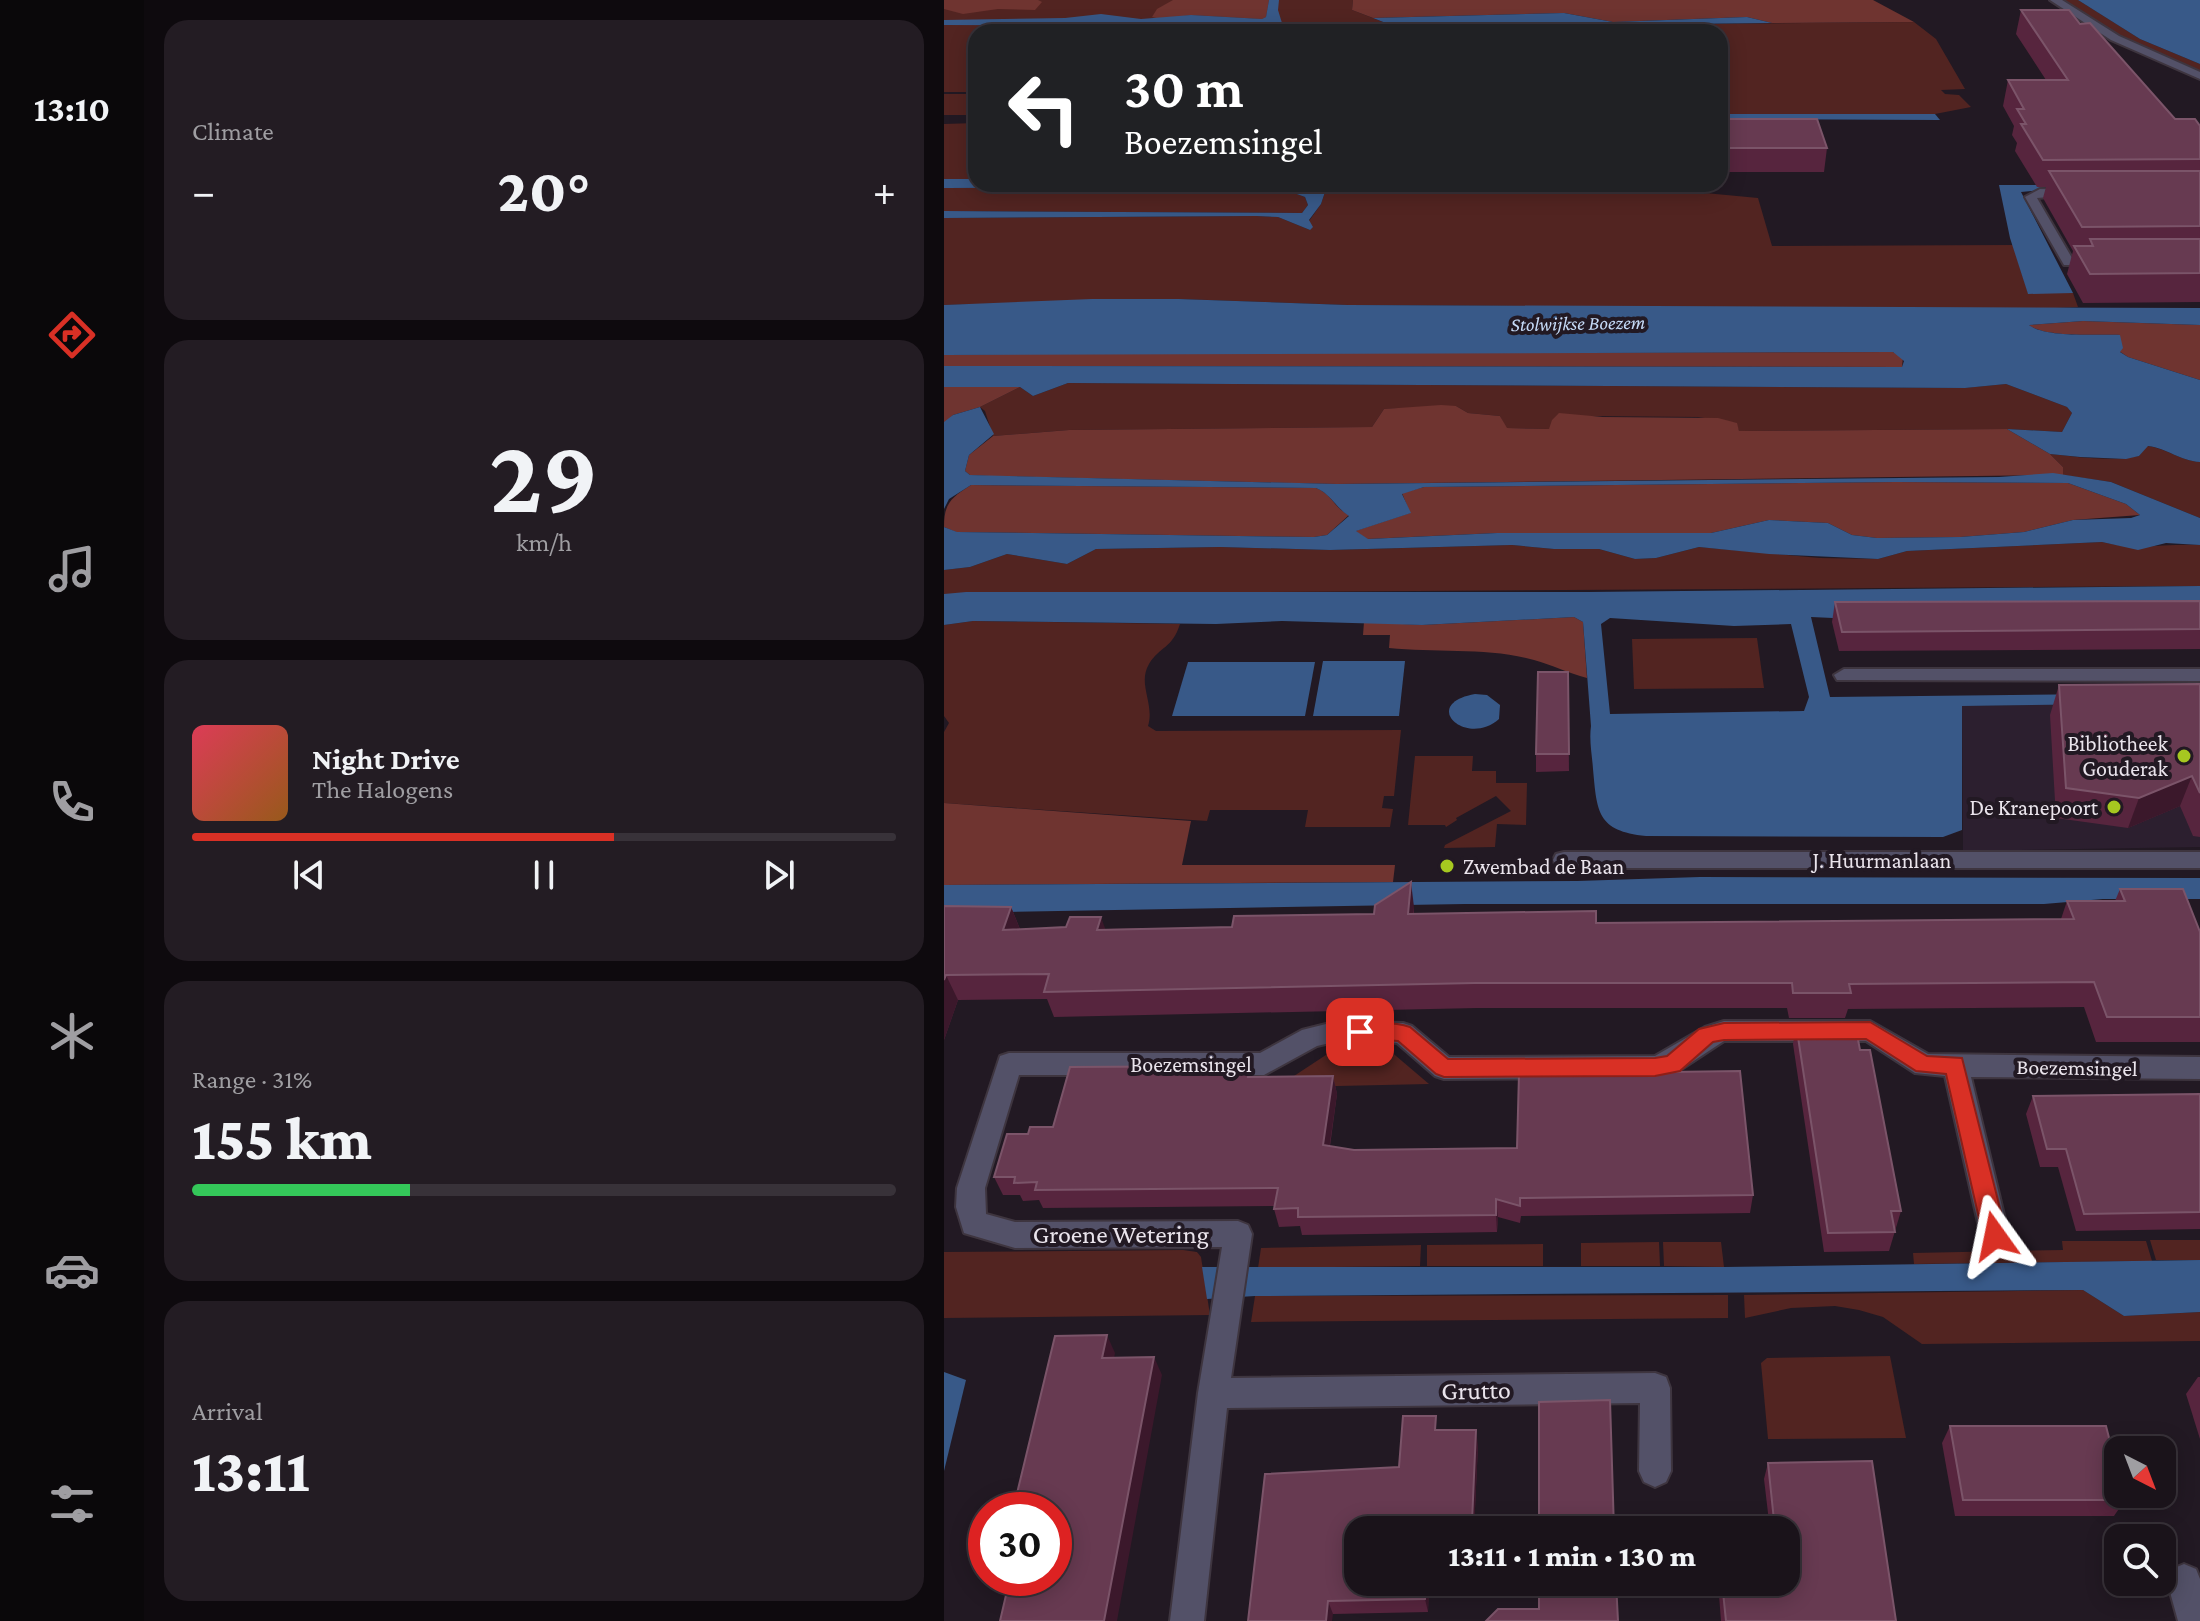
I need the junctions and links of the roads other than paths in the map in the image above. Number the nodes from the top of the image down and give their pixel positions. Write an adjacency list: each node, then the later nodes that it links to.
1 (2055, 0): 2 (street)
2 (2200, 76)
3 (2084, 192): 4 (lane)
4 (2112, 261)
5 (1844, 675): 6 (street)
6 (2200, 675)
7 (1564, 860): 8 (street, J. Huurmanlaan)
8 (2200, 860)
9 (1009, 1064): 10 (street, Boezemsingel); 13 (street, Groene Wetering)
10 (1955, 1065): 11 (street, Boezemsingel); 12 (street)
11 (2200, 1068)
12 (1995, 1236)
13 (1213, 1393): 14 (street, Grutto); 16 (street, Groene Wetering)
14 (1655, 1471)
15 (2184, 1581): 17 (street)
16 (1187, 1621)
17 (2195, 1621)

